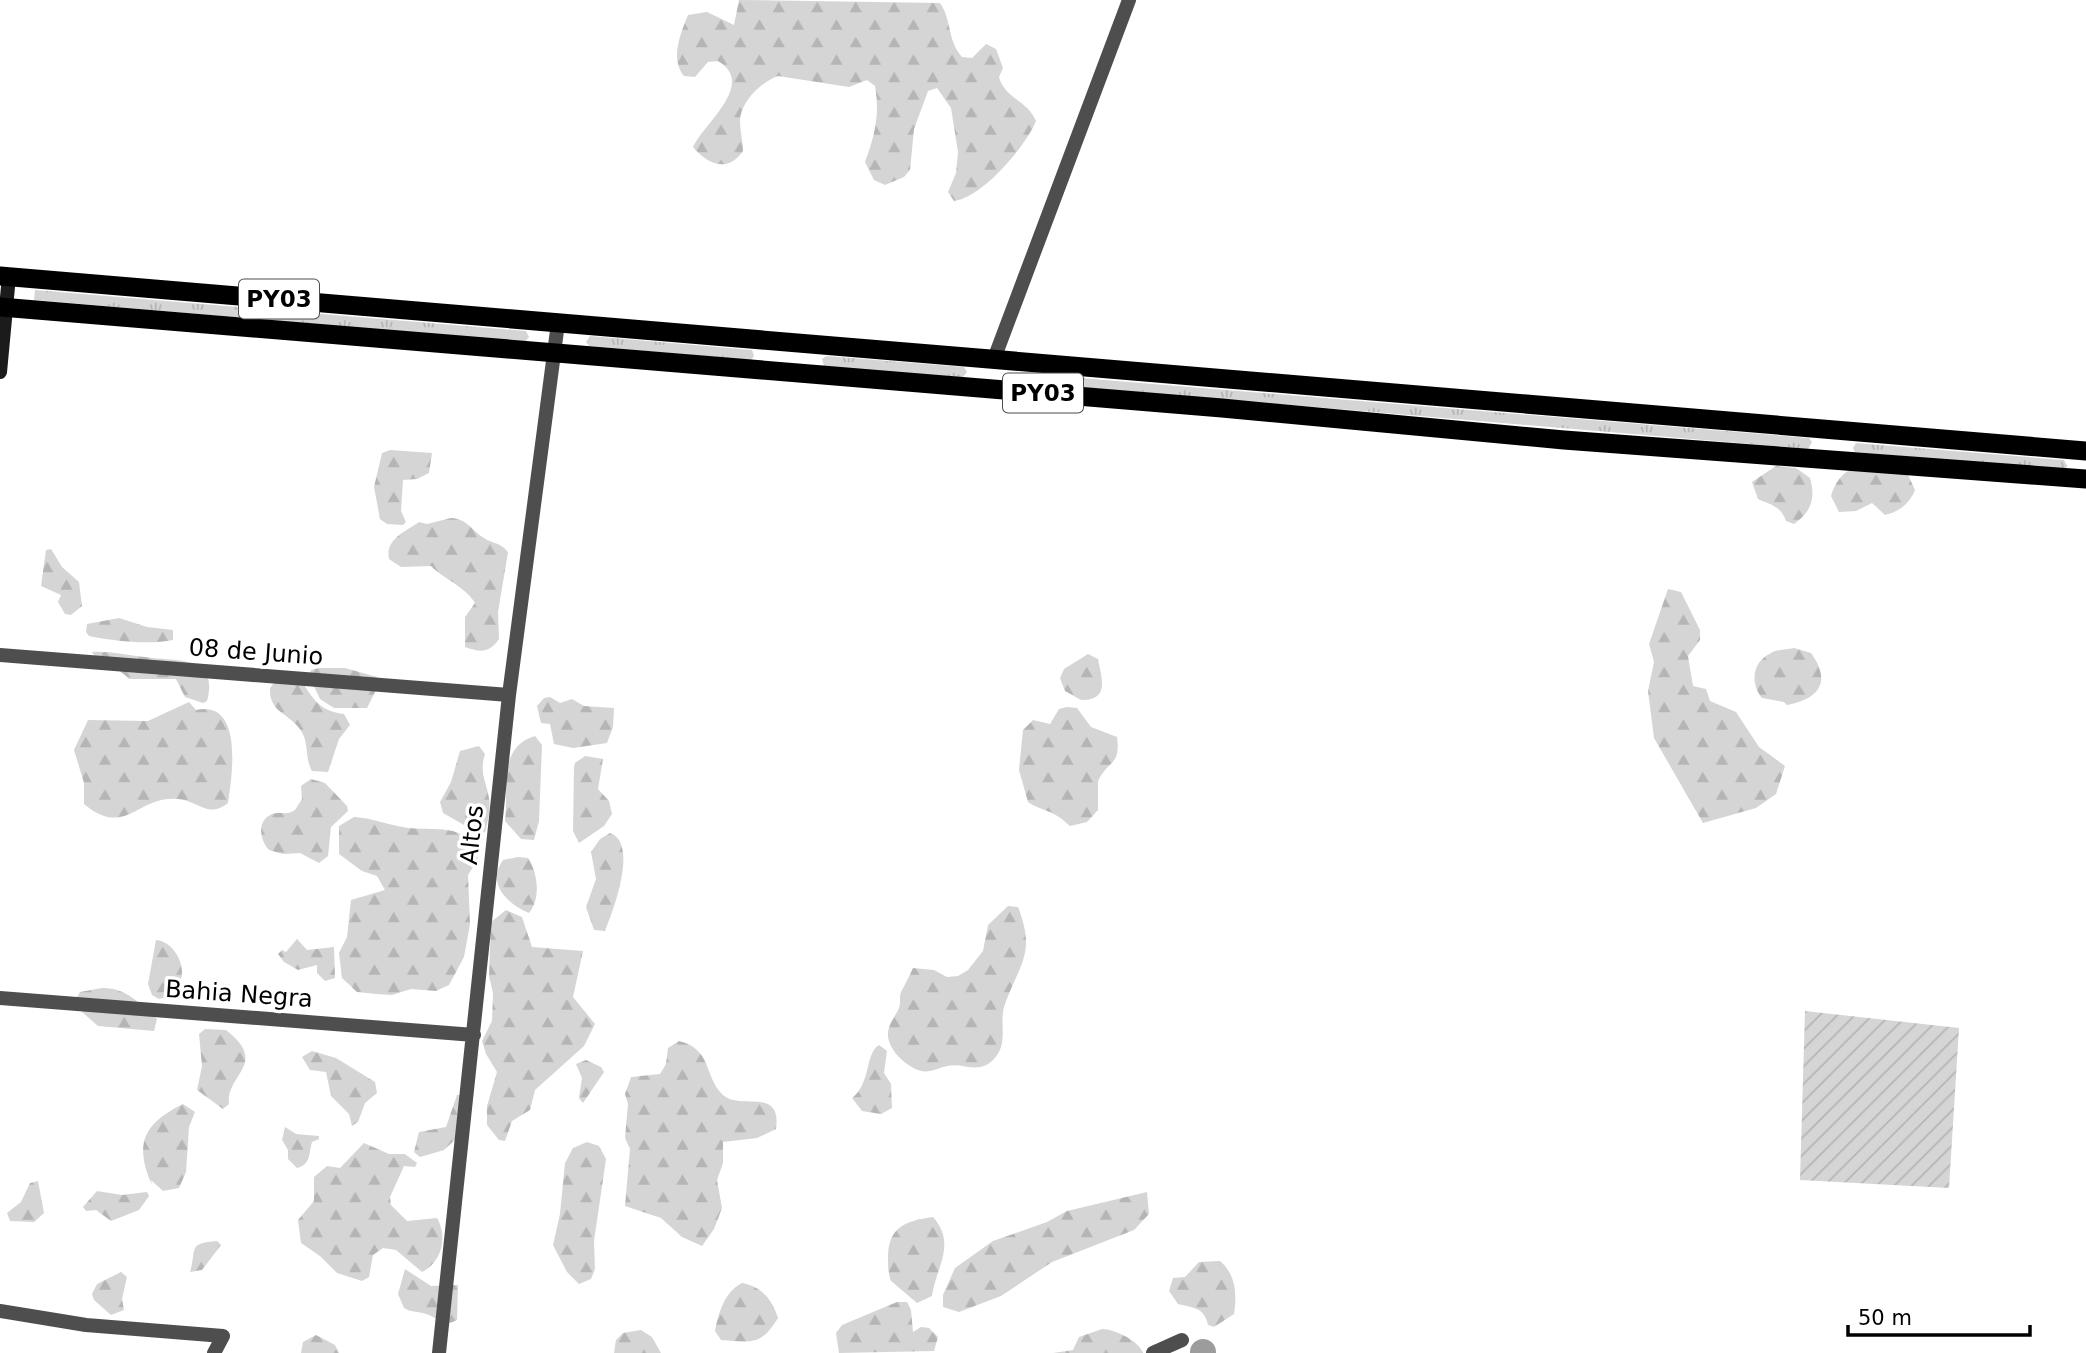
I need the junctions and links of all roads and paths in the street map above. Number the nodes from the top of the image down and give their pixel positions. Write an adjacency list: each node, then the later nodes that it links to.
1 (1129, 0): 7 (street)
2 (5, 276): 3 (main road); 4 (highway, PY03)
3 (4, 307): 6 (highway, PY03); 9 (main road)
4 (558, 323): 5 (highway, PY03); 6 (street, Altos)
5 (772, 341): 7 (highway, PY03); 8 (highway)
6 (555, 353): 8 (highway, PY03); 15 (street, Altos)
7 (994, 359): 10 (highway, PY03)
8 (767, 370): 11 (highway, PY03)
9 (0, 372)
10 (1226, 379): 11 (highway); 12 (highway, PY03)
11 (1222, 408): 13 (highway, PY03)
12 (2086, 451)
13 (2086, 480)
14 (0, 655): 15 (street, 08 de Junio)
15 (509, 695): 17 (street, Altos)
16 (0, 998): 17 (street, Bahia Negra)
17 (474, 1035): 21 (street, Altos)
18 (0, 1311): 20 (street)
19 (1182, 1340): 22 (street)
20 (214, 1353)
21 (439, 1353)
22 (1153, 1353)

